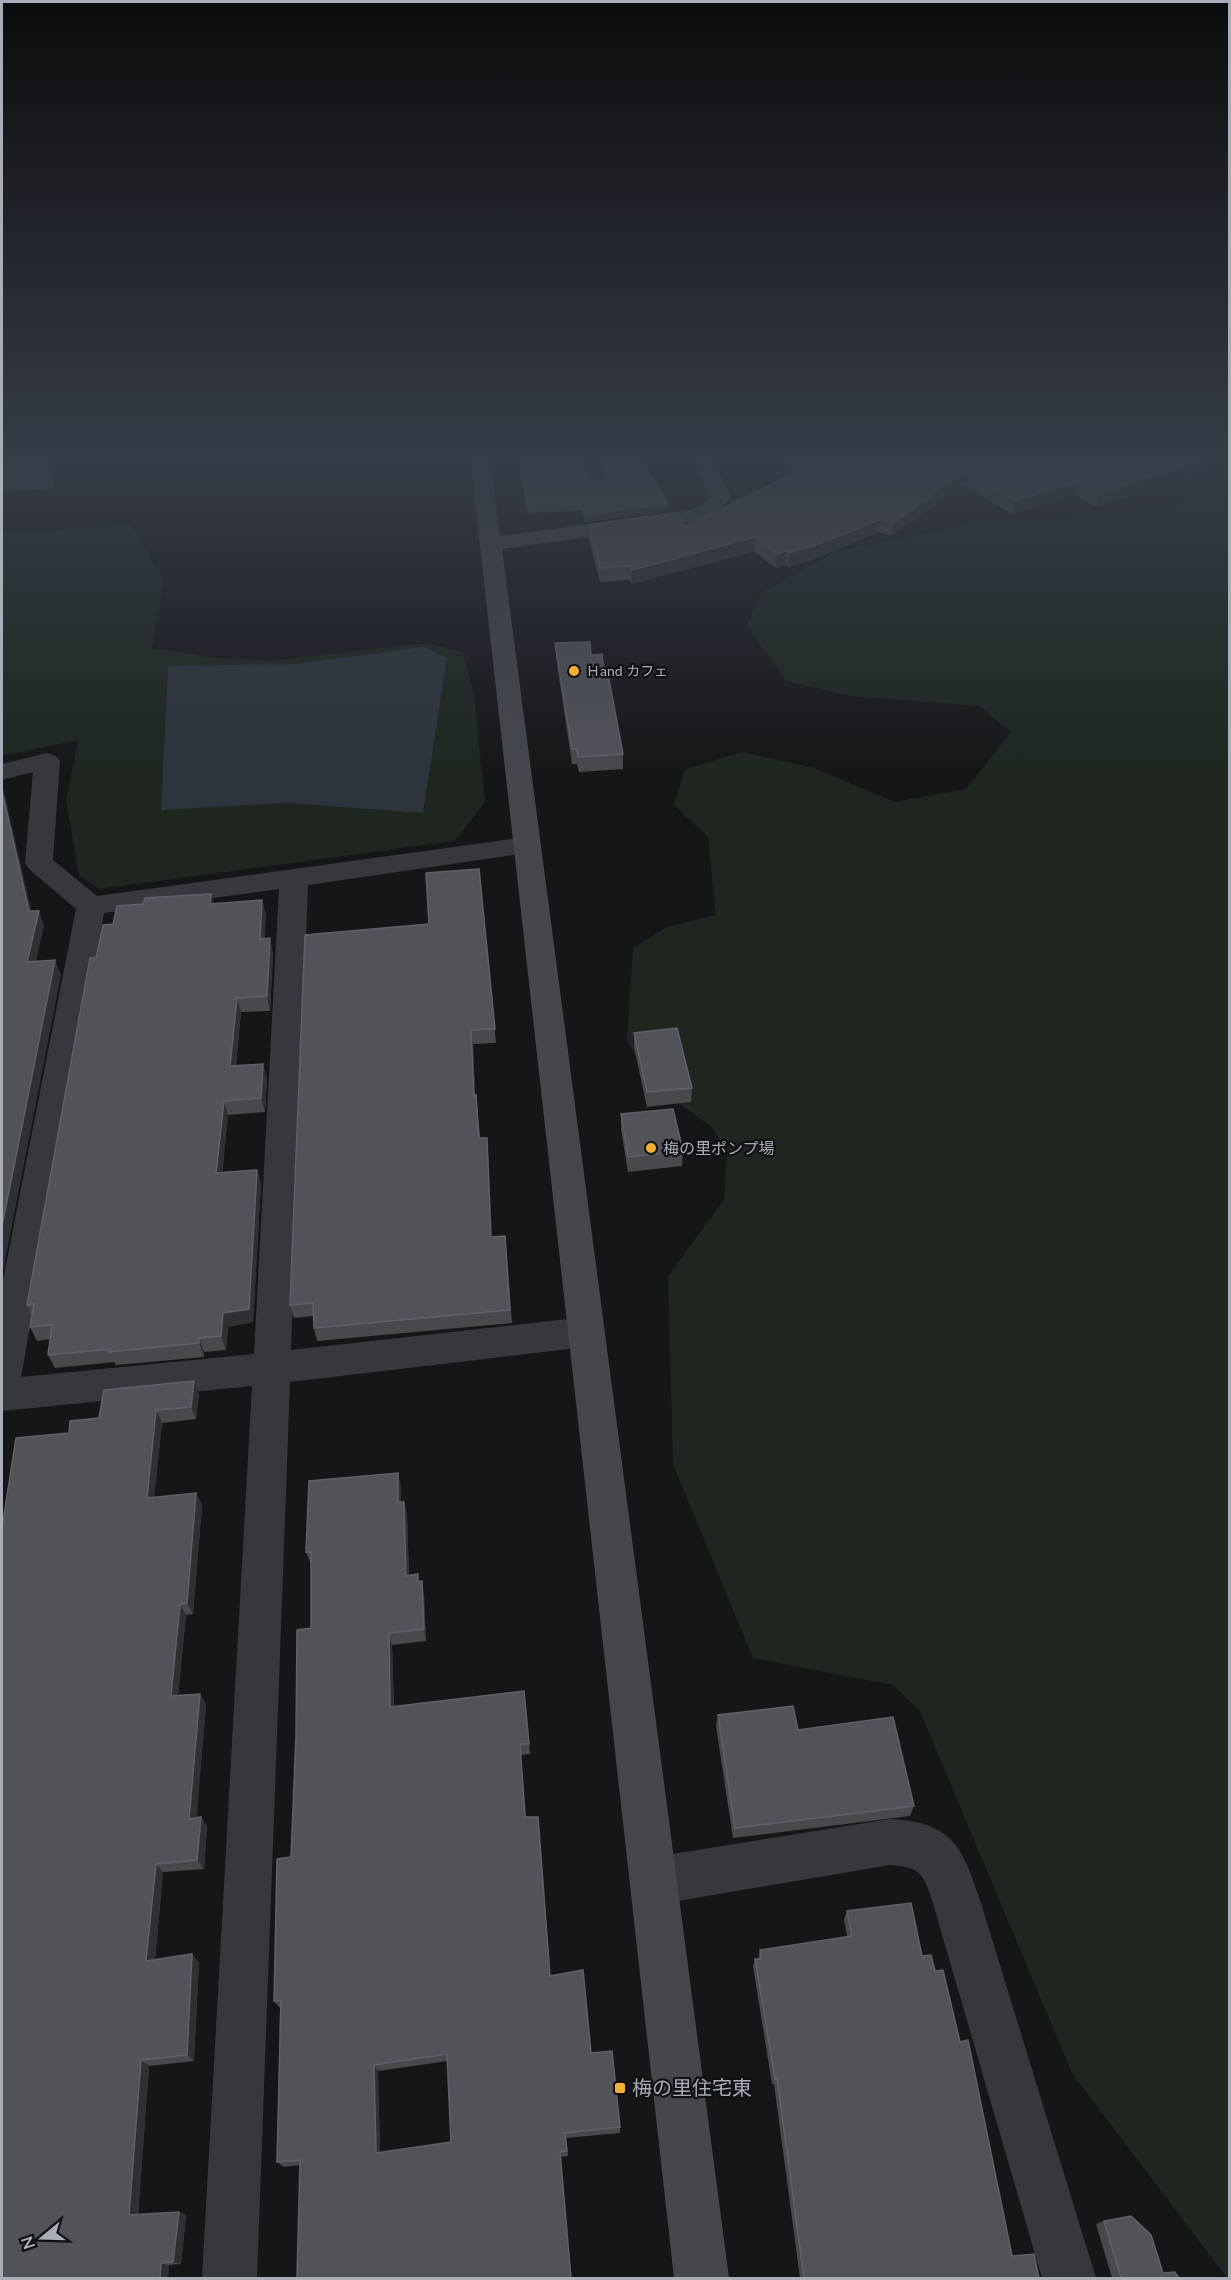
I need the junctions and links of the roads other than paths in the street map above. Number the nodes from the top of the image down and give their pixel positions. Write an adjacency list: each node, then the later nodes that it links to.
1 (493, 562): 3 (street)
2 (2, 772): 5 (street)
3 (527, 845): 4 (street); 6 (street)
4 (294, 877): 5 (street); 7 (street)
5 (91, 906): 8 (street)
6 (585, 1332): 7 (street); 10 (street)
7 (270, 1368): 9 (street); 11 (street)
8 (2, 1377)
9 (2, 1395)
10 (654, 1881): 12 (street); 13 (street)
11 (230, 2278)
12 (702, 2278)
13 (1069, 2278)

